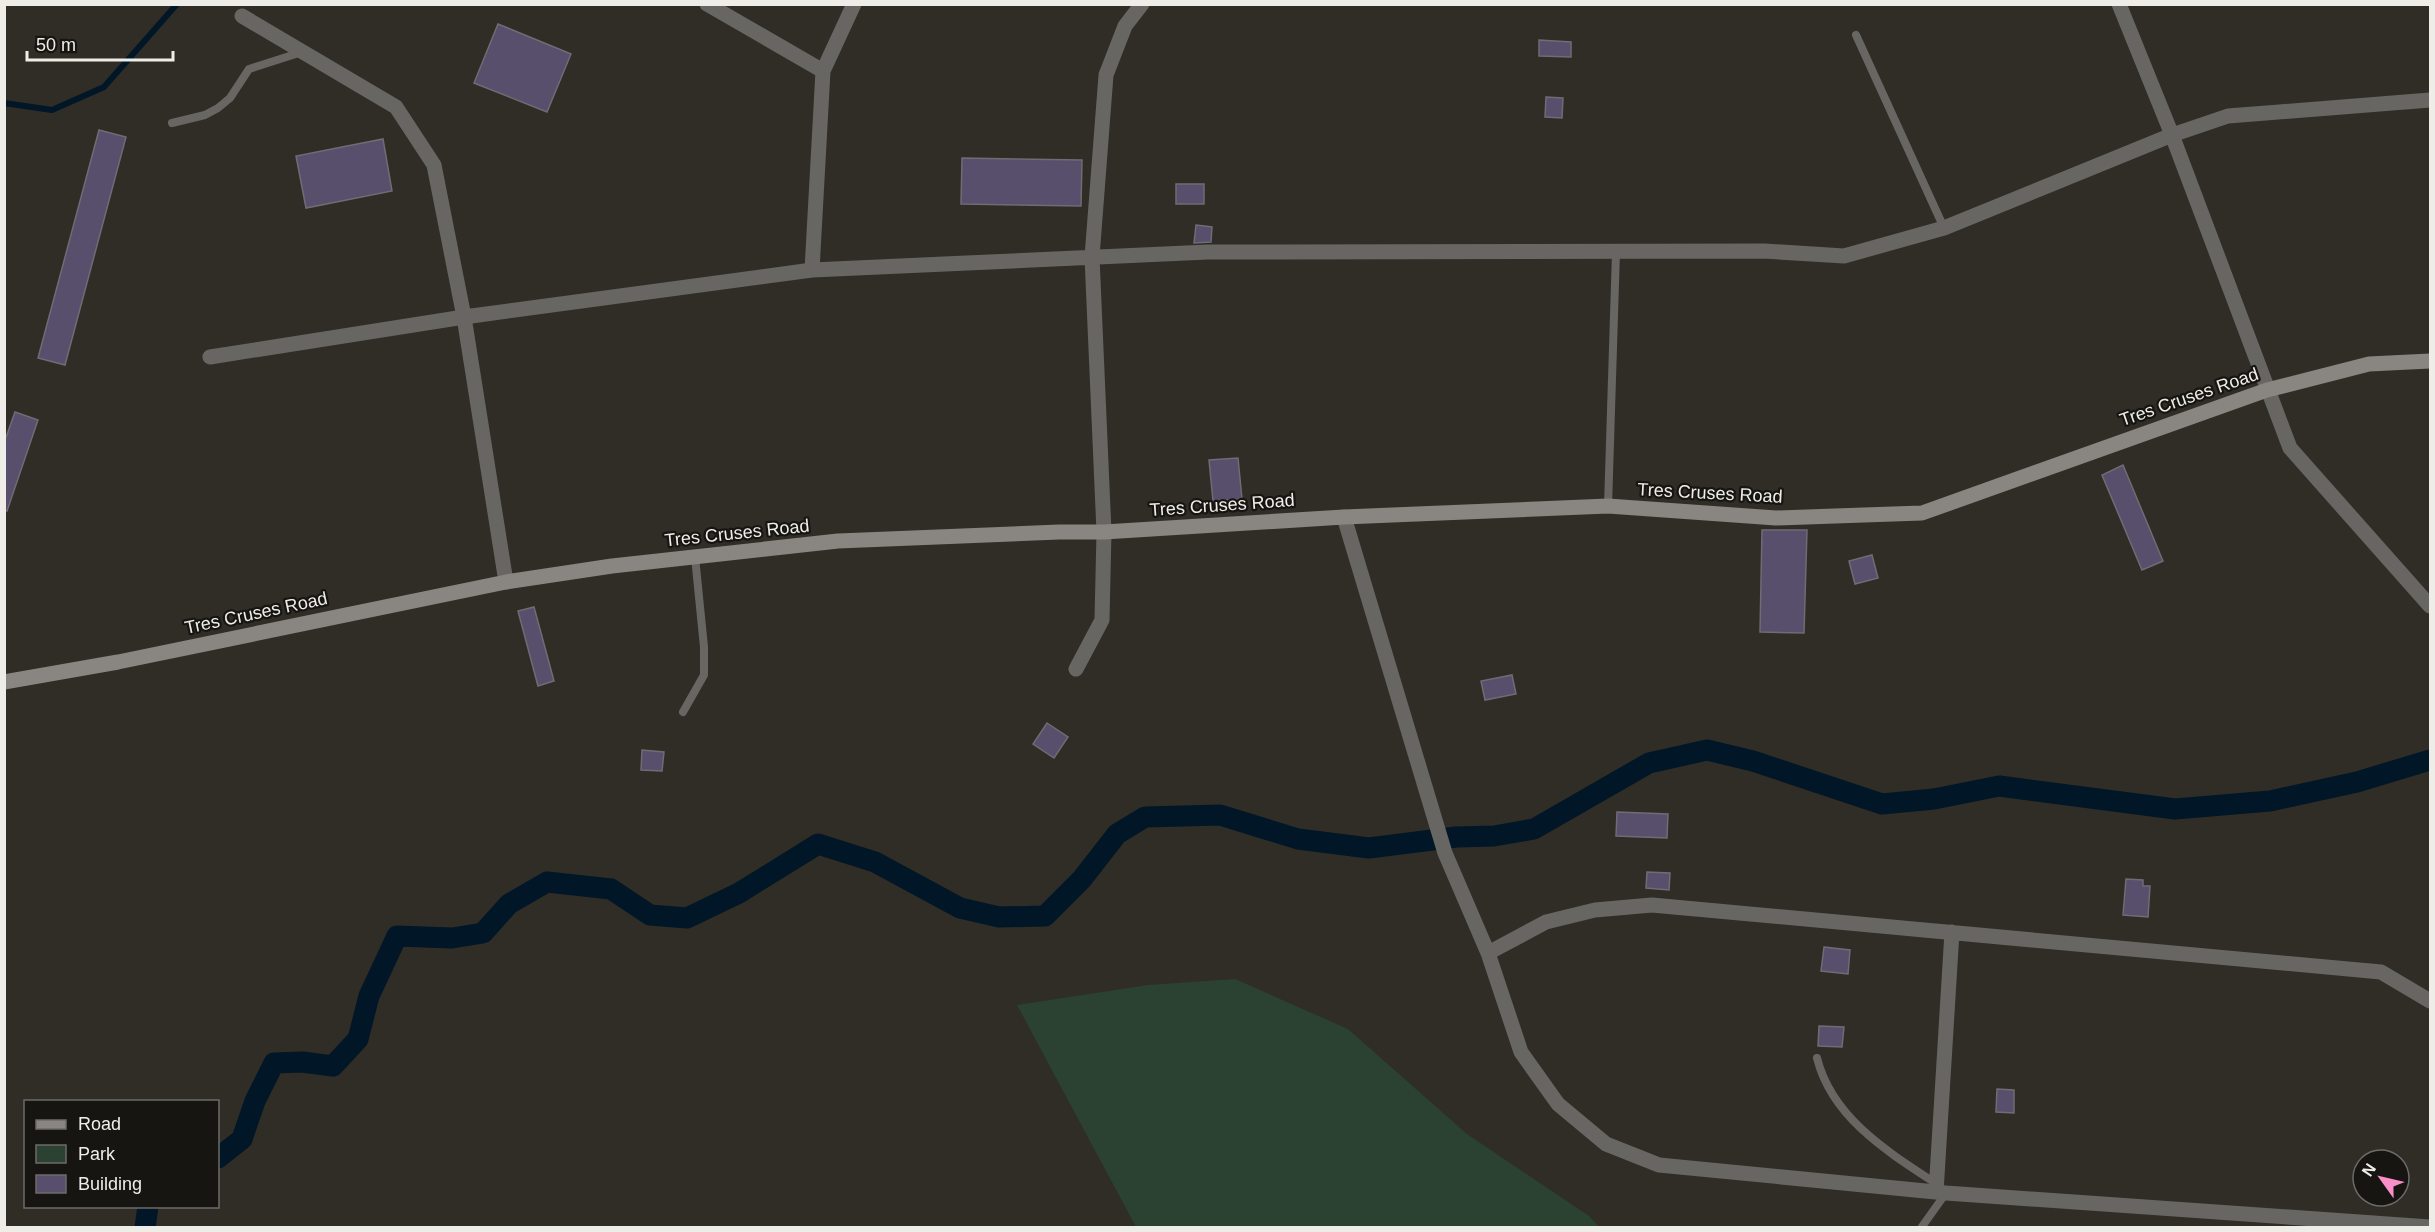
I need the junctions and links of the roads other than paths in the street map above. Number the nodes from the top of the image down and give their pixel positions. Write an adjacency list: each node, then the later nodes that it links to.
1 (707, 4): 8 (street)
2 (854, 4): 8 (street)
3 (1142, 4): 14 (street)
4 (2120, 4): 11 (street)
5 (242, 16): 7 (street)
6 (1856, 34): 12 (lane)
7 (302, 52): 10 (lane); 16 (street)
8 (823, 71): 15 (street)
9 (2430, 100): 11 (street)
10 (172, 123)
11 (2172, 135): 12 (street); 19 (street)
12 (1944, 228): 13 (street)
13 (1616, 252): 14 (street); 20 (lane)
14 (1092, 257): 15 (street); 22 (street)
15 (812, 270): 16 (street)
16 (464, 316): 17 (street); 24 (street)
17 (210, 357)
18 (2430, 361): 19 (main road, Tres Cruses Road)
19 (2267, 390): 20 (main road, Tres Cruses Road); 25 (street)
20 (1608, 506): 21 (main road, Tres Cruses Road)
21 (1344, 517): 22 (main road, Tres Cruses Road); 30 (street)
22 (1104, 532): 23 (main road, Tres Cruses Road); 26 (street)
23 (695, 557): 24 (main road, Tres Cruses Road); 28 (lane)
24 (506, 582): 27 (main road, Tres Cruses Road)
25 (2430, 606)
26 (1076, 669)
27 (4, 682)
28 (682, 712)
29 (1952, 932): 30 (street); 31 (street); 33 (street)
30 (1488, 952): 33 (street)
31 (2430, 1000)
32 (1817, 1058): 33 (lane)
33 (1940, 1190): 34 (lane); 35 (street)
34 (1921, 1227)
35 (2430, 1227)

